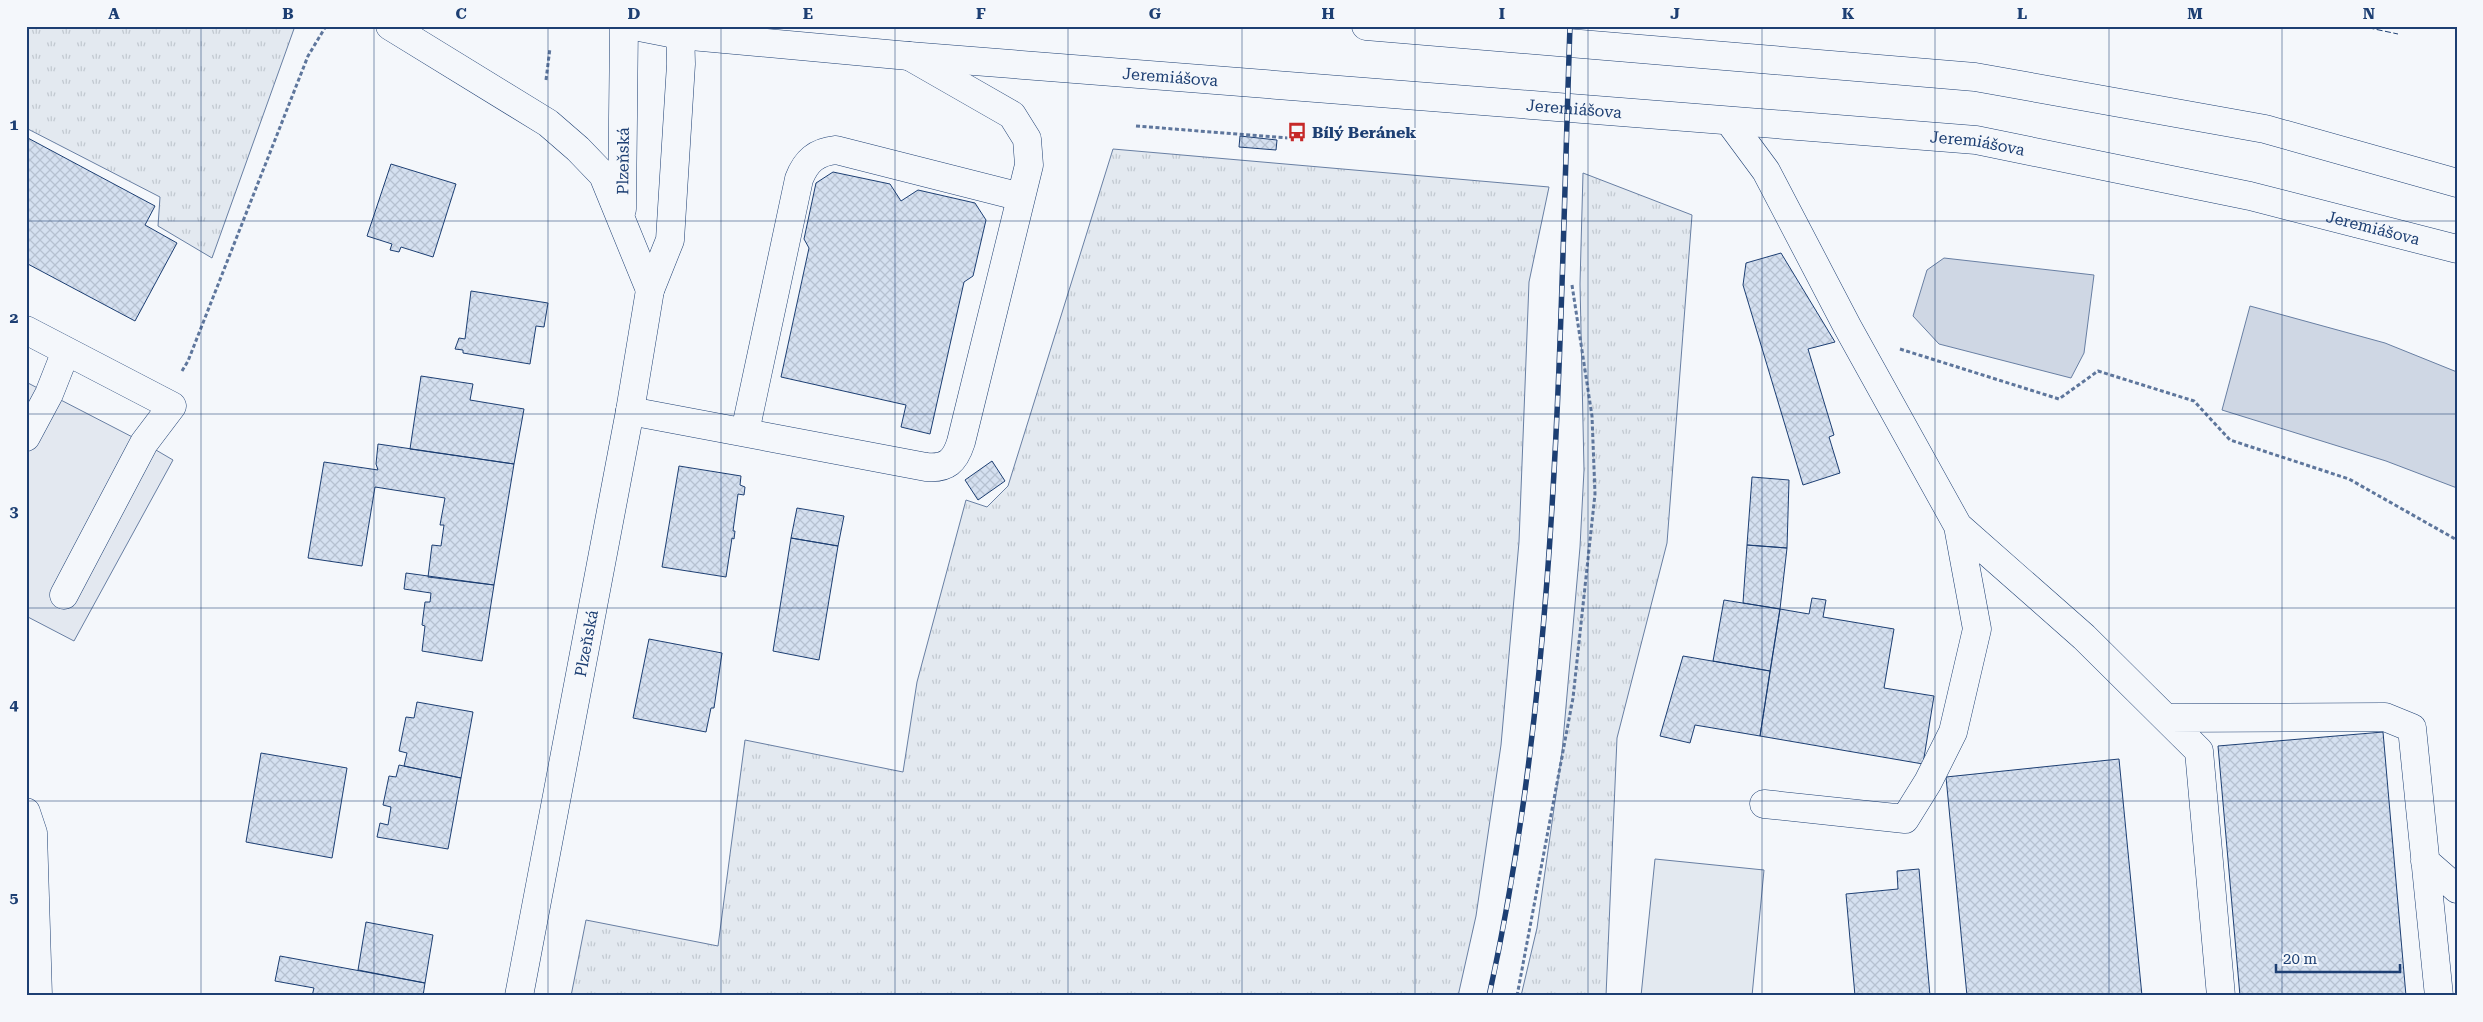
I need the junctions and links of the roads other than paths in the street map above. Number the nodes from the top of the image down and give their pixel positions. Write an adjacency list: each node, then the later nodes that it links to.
1 (390, 26): 10 (main road)
2 (624, 26): 10 (main road, Plzeňská)
3 (634, 26): 5 (main road)
4 (1366, 26): 8 (main road)
5 (680, 30): 6 (main road, Jeremiášova); 12 (main road, Plzeňská)
6 (909, 56): 7 (main road, Jeremiášova); 9 (main road)
7 (1729, 121): 11 (main road, Jeremiášova); 18 (main road)
8 (2457, 182)
9 (1022, 197): 16 (main road); 16 (main road)
10 (622, 223): 12 (main road, Plzeňská)
11 (2457, 249)
12 (650, 290): 15 (main road, Plzeňská)
13 (26, 330): 14 (main road)
14 (66, 351): 17 (main road); 19 (main road)
15 (630, 411): 16 (main road); 26 (main road, Plzeňská)
16 (745, 432)
17 (26, 438)
18 (1958, 526): 20 (main road); 21 (main road)
19 (64, 595)
20 (2166, 718): 23 (main road); 27 (main road)
21 (1764, 804)
22 (26, 812): 25 (main road)
23 (2425, 860): 24 (main road); 28 (main road)
24 (2457, 889)
25 (38, 996)
26 (519, 996)
27 (2221, 996)
28 (2439, 996)

